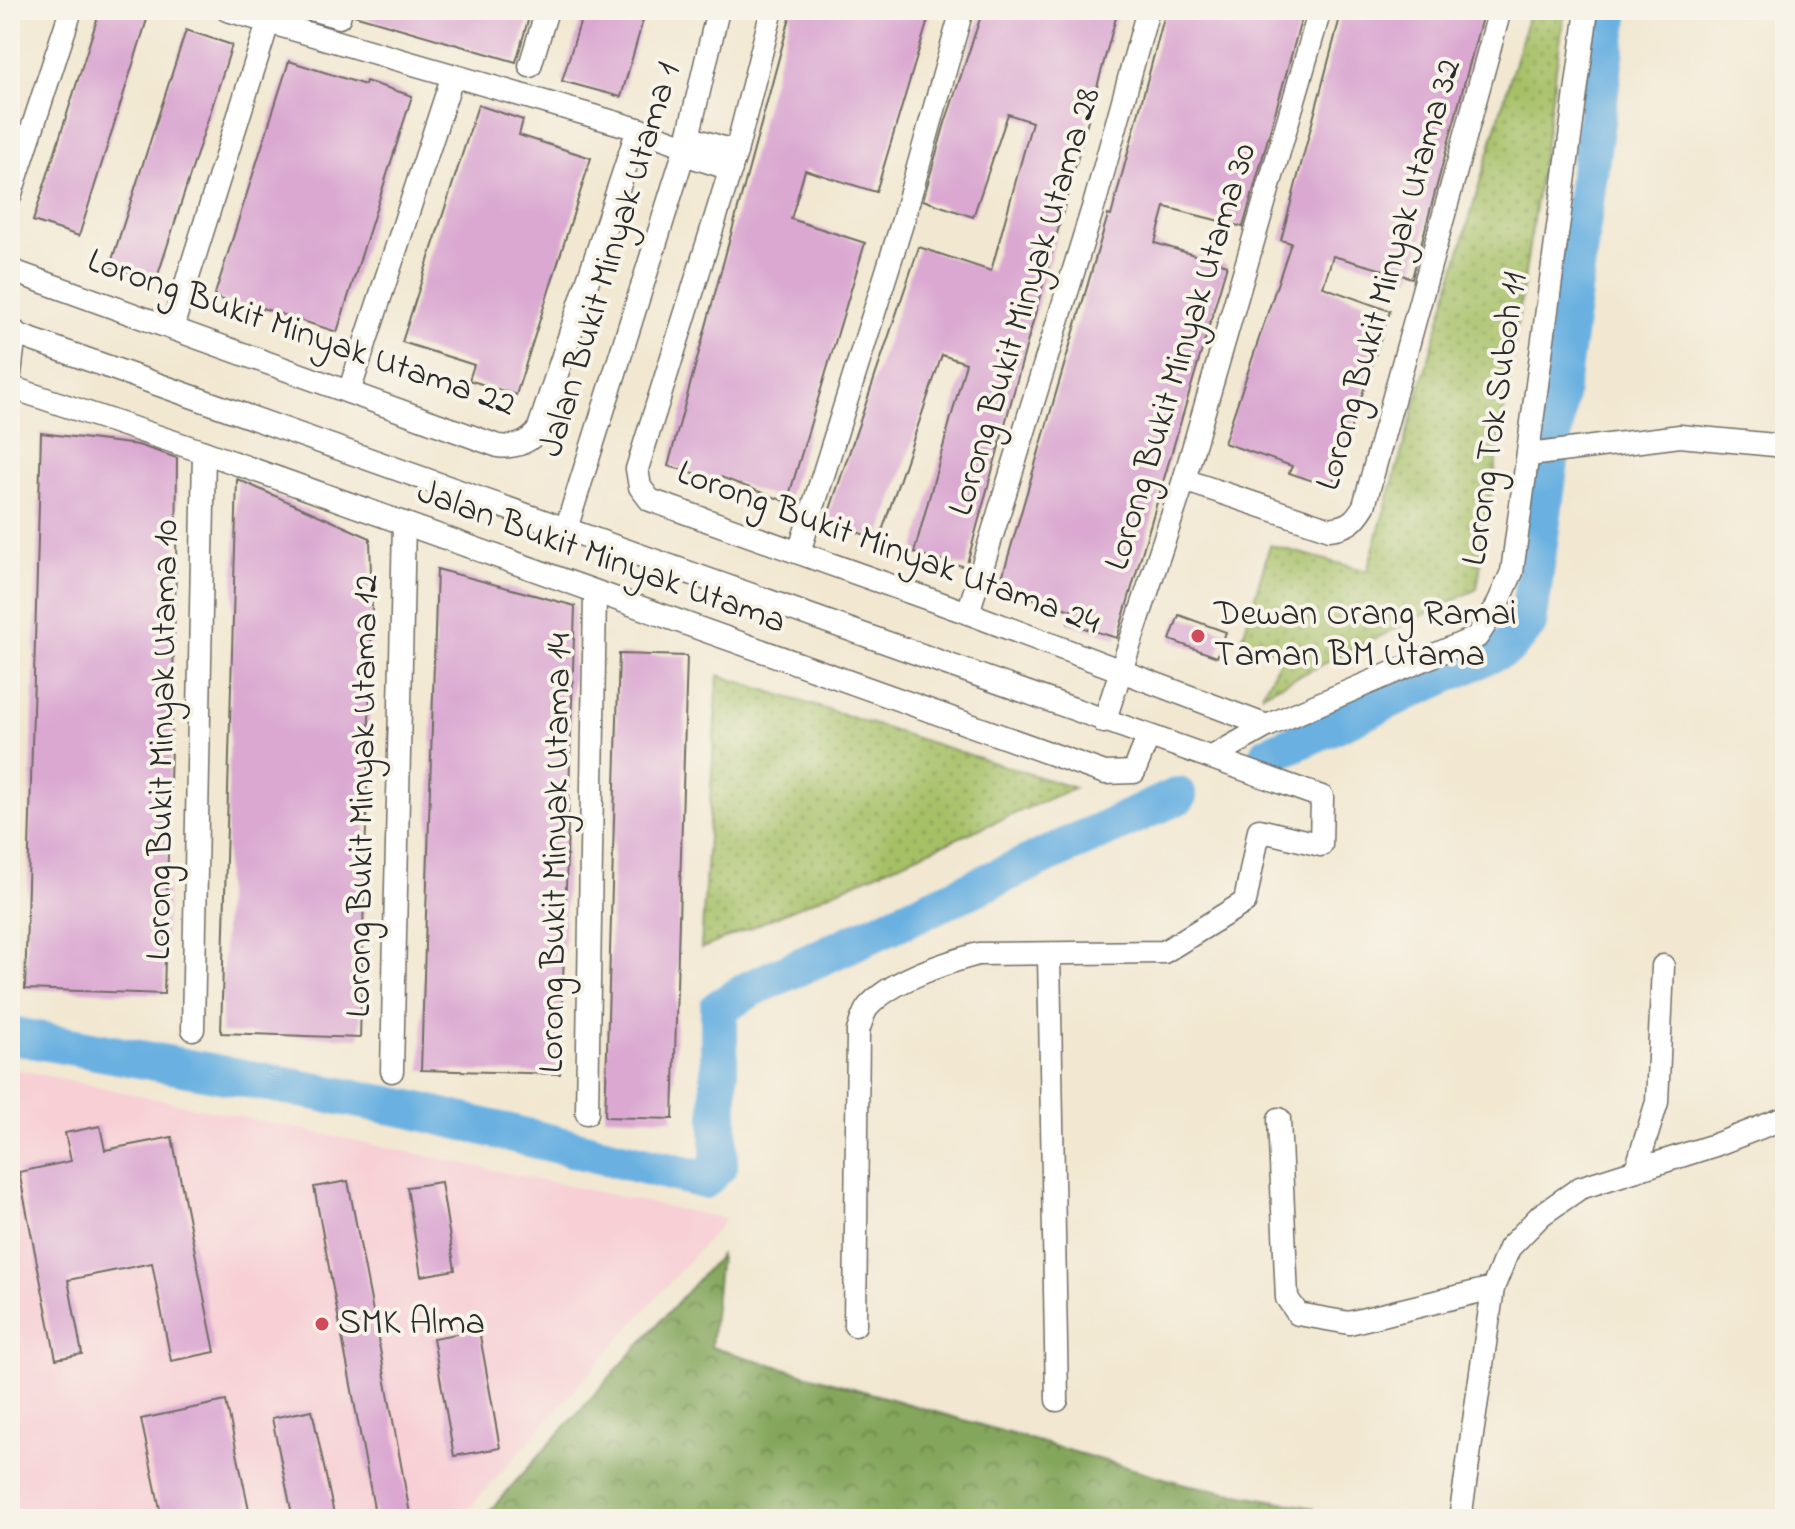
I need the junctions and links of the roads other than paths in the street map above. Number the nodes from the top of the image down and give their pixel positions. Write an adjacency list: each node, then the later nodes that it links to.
1 (71, 10): 19 (street)
2 (227, 10): 13 (street)
3 (314, 10): 4 (street)
4 (341, 10)
5 (547, 10): 14 (street)
6 (718, 10): 17 (street, Jalan Bukit Minyak Utama 1)
7 (772, 10): 18 (street, Lorong Bukit Minyak Utama 24)
8 (962, 10): 32 (street)
9 (1148, 10): 34 (street, Lorong Bukit Minyak Utama 28)
10 (1320, 10): 29 (street, Lorong Bukit Minyak Utama 30)
11 (1500, 10): 29 (street, Lorong Bukit Minyak Utama 32)
12 (1587, 10): 28 (street, Lorong Tok Suboh 11)
13 (268, 23): 15 (street); 21 (street)
14 (530, 66)
15 (453, 75): 16 (street); 25 (street)
16 (638, 129): 17 (street); 25 (street, Lorong Bukit Minyak Utama 22)
17 (686, 145): 18 (street); 31 (street, Jalan Bukit Minyak Utama 1)
18 (733, 161): 32 (street, Lorong Bukit Minyak Utama 24)
19 (10, 196)
20 (10, 270): 21 (street, Lorong Bukit Minyak Utama 22)
21 (172, 328): 25 (street, Lorong Bukit Minyak Utama 22)
22 (12, 332): 23 (street); 31 (street, Jalan Bukit Minyak Utama)
23 (10, 374)
24 (10, 387): 27 (street, Jalan Bukit Minyak Utama)
25 (349, 392)
26 (1785, 446): 28 (street)
27 (204, 452): 30 (street, Jalan Bukit Minyak Utama); 42 (street, Lorong Bukit Minyak Utama 10)
28 (1535, 454): 37 (street, Lorong Tok Suboh 11)
29 (1184, 480): 35 (street, Lorong Bukit Minyak Utama 30)
30 (404, 523): 33 (street, Jalan Bukit Minyak Utama); 43 (street, Lorong Bukit Minyak Utama 12)
31 (566, 529): 36 (street, Jalan Bukit Minyak Utama)
32 (799, 552): 34 (street, Lorong Bukit Minyak Utama 24)
33 (595, 593): 38 (street, Jalan Bukit Minyak Utama); 44 (street, Lorong Bukit Minyak Utama 14)
34 (968, 613): 35 (street, Lorong Bukit Minyak Utama 24)
35 (1121, 671): 36 (street, Lorong Bukit Minyak Utama 30); 37 (street, Lorong Bukit Minyak Utama 24)
36 (1104, 722): 38 (street, Jalan Bukit Minyak Utama)
37 (1267, 726): 39 (street, Lorong Tok Suboh 11)
38 (1148, 737): 39 (street, Jalan Bukit Minyak Utama)
39 (1212, 757): 40 (street, Jalan Bukit Minyak Utama)
40 (1049, 955): 49 (street); 50 (street)
41 (1663, 966): 47 (street)
42 (193, 1029)
43 (392, 1071)
44 (587, 1113)
45 (1785, 1118): 47 (street)
46 (1279, 1119): 48 (street)
47 (1636, 1170): 48 (street)
48 (1493, 1288): 51 (street)
49 (855, 1325)
50 (1057, 1400)
51 (1460, 1519)

